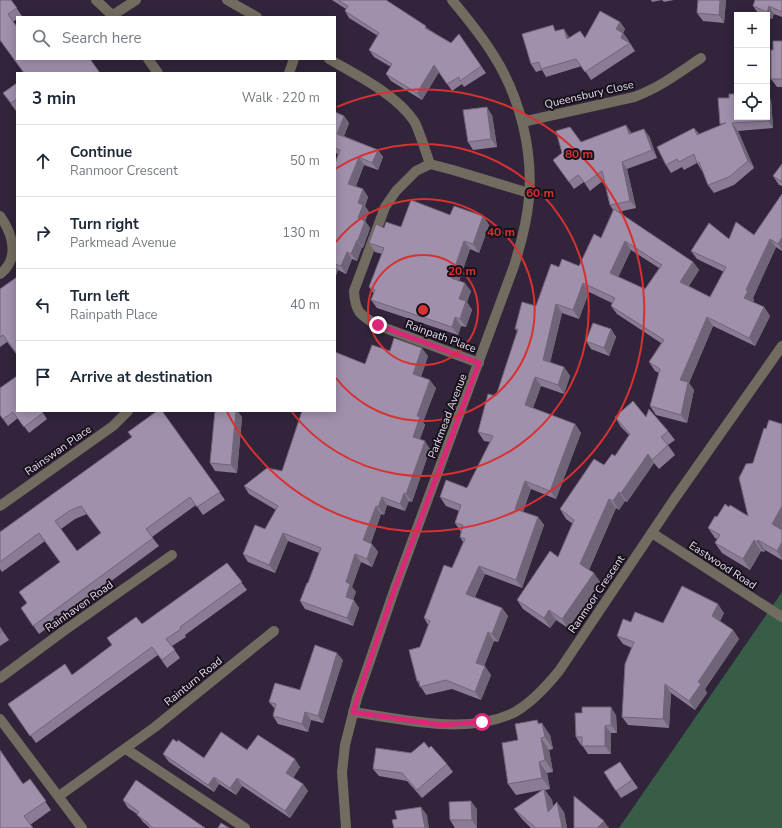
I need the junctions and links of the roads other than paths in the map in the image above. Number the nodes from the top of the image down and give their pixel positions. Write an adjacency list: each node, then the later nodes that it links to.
1 (96, 0): 5 (street)
2 (136, 0): 5 (street)
3 (227, 0): 6 (street)
4 (452, 0): 13 (street, Parkmead Avenue)
5 (114, 16)
6 (255, 16)
7 (700, 58): 13 (street, Queensbury Close)
8 (149, 60): 11 (street)
9 (294, 60): 12 (street)
10 (331, 60): 14 (street)
11 (157, 72)
12 (289, 72)
13 (522, 122): 15 (street, Parkmead Avenue)
14 (430, 164): 15 (street); 19 (street, Rainpath Place)
15 (529, 193): 19 (street, Parkmead Avenue)
16 (0, 216): 17 (street)
17 (0, 274)
18 (782, 346): 22 (street, Ranmoor Crescent)
19 (479, 363): 27 (street, Parkmead Avenue)
20 (127, 412): 21 (street, Rainswan Place)
21 (0, 506)
22 (652, 533): 24 (street, Eastwood Road); 27 (street, Ranmoor Crescent)
23 (172, 555): 26 (street, Rainhaven Road)
24 (782, 617)
25 (274, 631): 29 (street, Rainturn Road)
26 (0, 678)
27 (353, 712): 33 (street, Parkmead Avenue)
28 (0, 719): 30 (street)
29 (126, 749): 30 (street, Rainturn Road); 32 (street)
30 (59, 796): 31 (street)
31 (82, 828)
32 (245, 828)
33 (346, 828)

